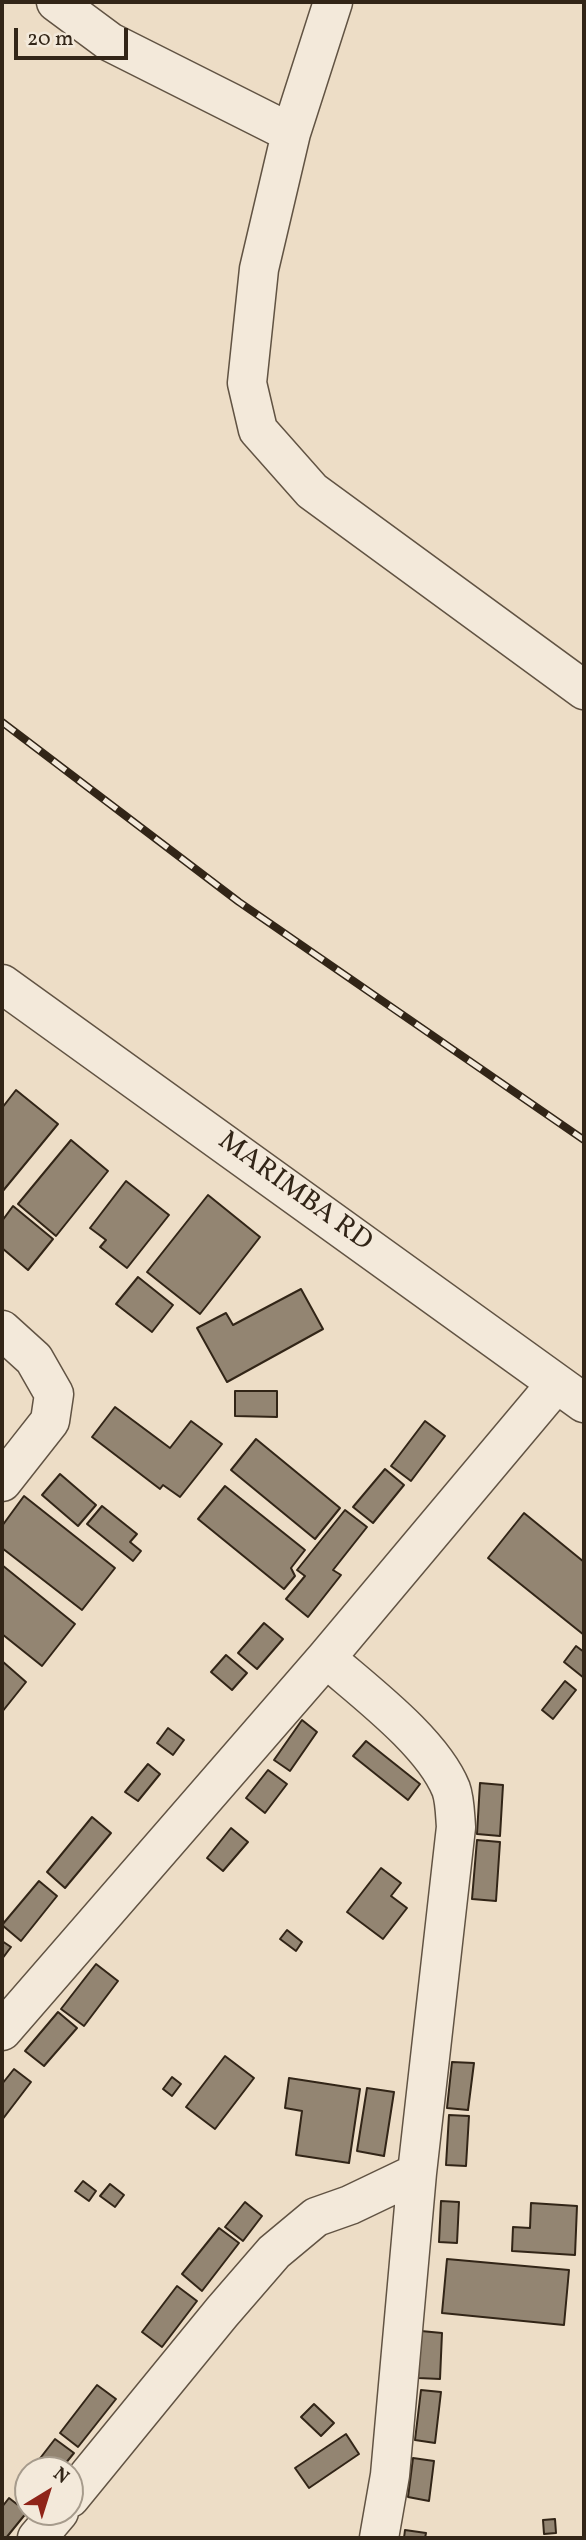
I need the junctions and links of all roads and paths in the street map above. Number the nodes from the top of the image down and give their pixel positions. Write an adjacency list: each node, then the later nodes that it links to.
1 (56, 2): 3 (street)
2 (333, 2): 3 (street)
3 (291, 133): 4 (street)
4 (584, 690)
5 (2, 984): 7 (street, MARIMBA RD)
6 (2, 1330): 8 (street)
7 (570, 1393): 9 (street)
8 (2, 1482)
9 (326, 1658): 10 (street); 11 (street)
10 (2, 2031)
11 (417, 2173): 12 (street); 13 (street)
12 (84, 2481)
13 (379, 2538)

